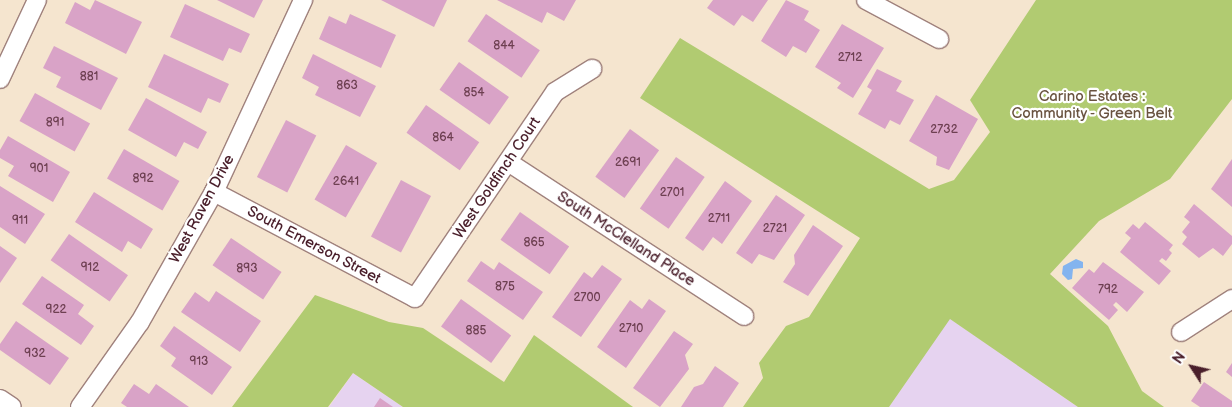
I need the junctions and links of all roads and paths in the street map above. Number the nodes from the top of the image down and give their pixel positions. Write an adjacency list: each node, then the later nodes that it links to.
1 (37, 0): 6 (street)
2 (303, 0): 8 (street, West Raven Drive)
3 (866, 0): 4 (street)
4 (939, 39)
5 (592, 69): 7 (street, West Goldfinch Court)
6 (0, 79)
7 (508, 162): 9 (street, West Goldfinch Court); 11 (street, South McClelland Place)
8 (214, 192): 9 (street, South Emerson Street); 15 (street, West Raven Drive)
9 (415, 298)
10 (1232, 299): 12 (street)
11 (744, 316)
12 (1181, 332)
13 (0, 399): 14 (street)
14 (12, 407)
15 (80, 407)

